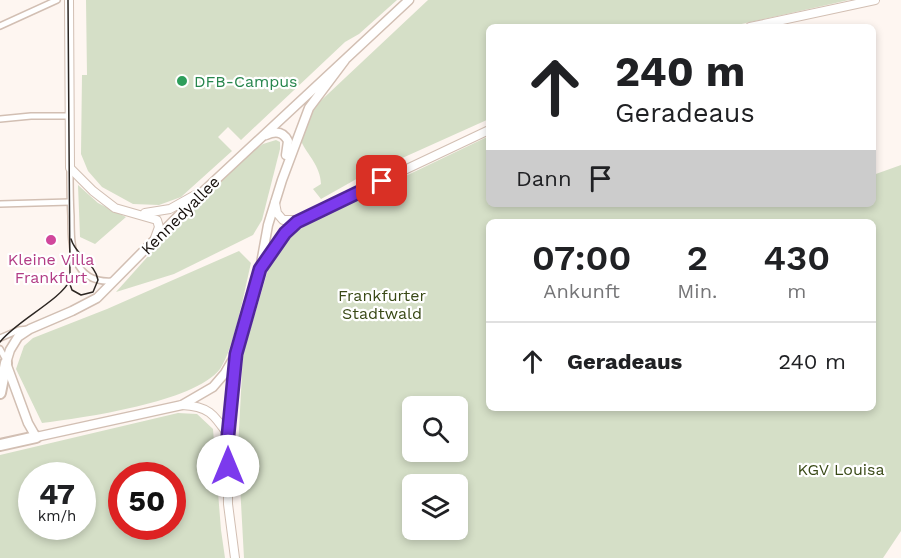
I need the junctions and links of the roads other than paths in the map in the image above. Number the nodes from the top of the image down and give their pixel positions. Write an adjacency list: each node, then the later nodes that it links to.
1 (57, 0): 6 (street)
2 (69, 0): 8 (main road)
3 (408, 0): 7 (main road, Kennedyallee)
4 (874, 0): 5 (main road)
5 (764, 24)
6 (0, 26)
7 (345, 60): 11 (main road, Kennedyallee); 13 (main road)
8 (69, 116): 9 (street); 12 (main road)
9 (0, 119)
10 (486, 131): 19 (main road)
11 (260, 138): 13 (main road); 14 (main road, Kennedyallee)
12 (70, 168): 15 (street); 18 (main road)
13 (280, 186): 16 (main road)
14 (207, 189): 18 (main road); 20 (main road, Kennedyallee)
15 (70, 202): 17 (street); 22 (street)
16 (275, 203): 19 (main road); 21 (main road)
17 (0, 204)
18 (139, 214): 20 (main road)
19 (302, 219): 21 (main road)
20 (155, 238): 22 (main road, Kennedyallee)
21 (260, 269): 26 (main road)
22 (115, 280): 23 (main road, Kennedyallee)
23 (30, 329): 24 (street); 27 (main road, Kennedyallee)
24 (0, 338)
25 (0, 349): 27 (street)
26 (236, 354): 29 (main road); 30 (main road)
27 (6, 362): 28 (highway); 31 (main road)
28 (0, 393)
29 (182, 405): 30 (main road); 31 (main road)
30 (228, 435): 33 (main road)
31 (36, 437): 32 (highway)
32 (0, 445)
33 (235, 558)

